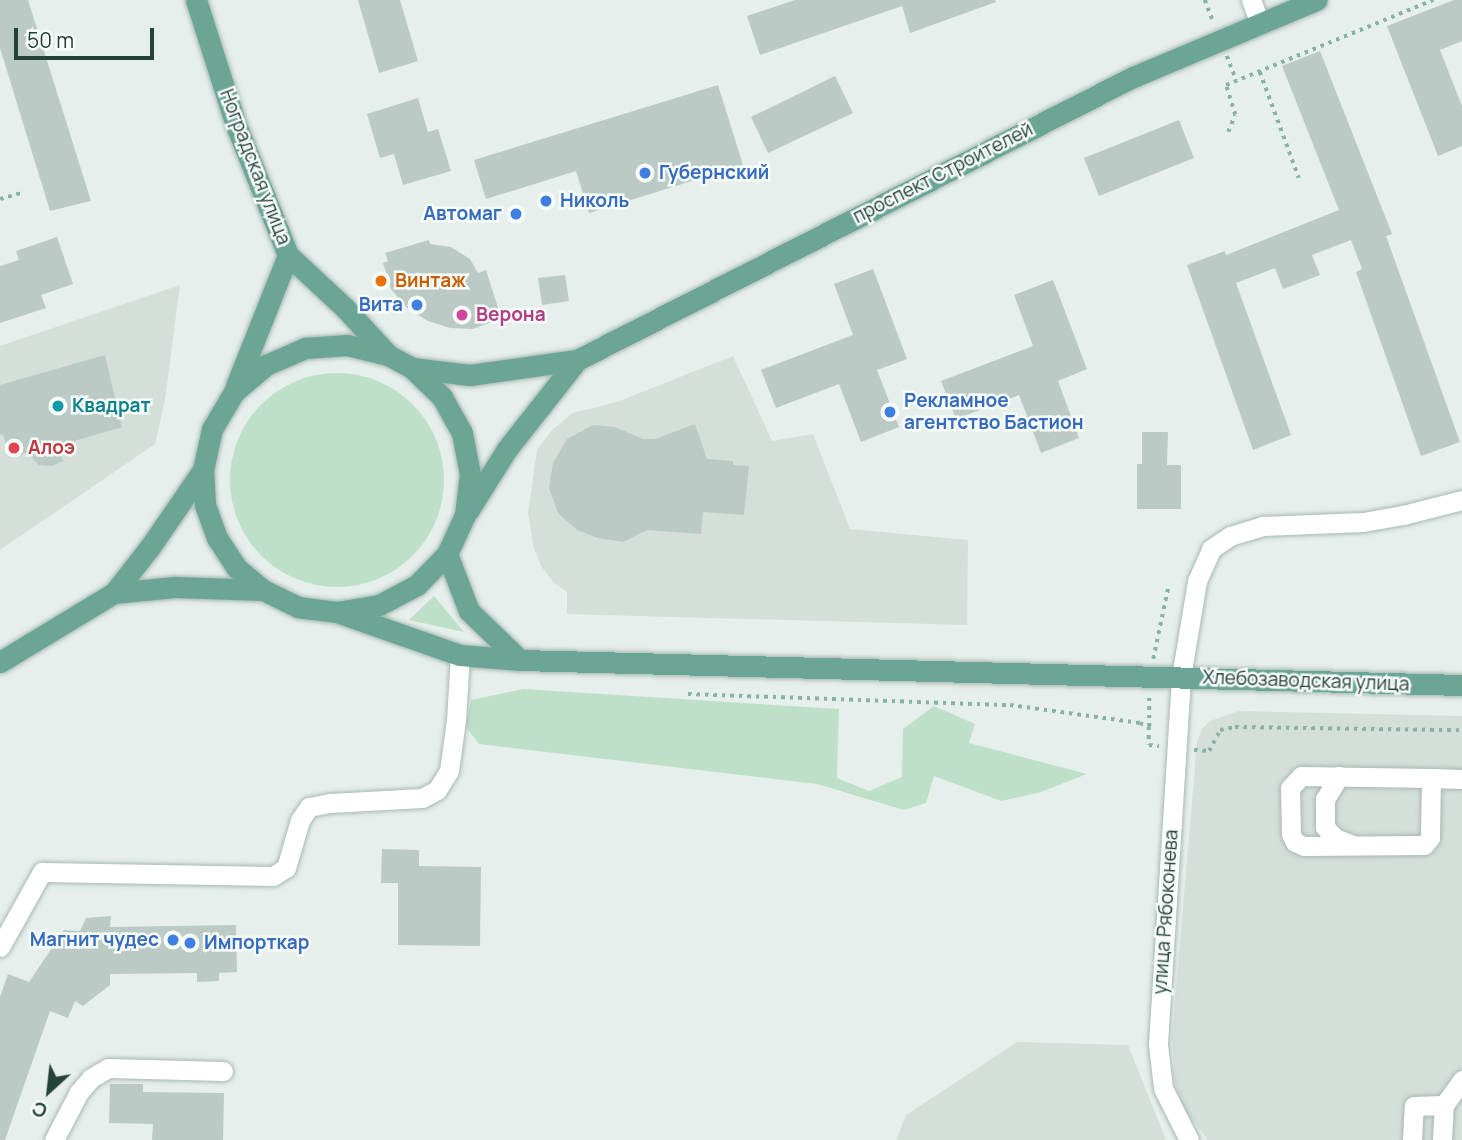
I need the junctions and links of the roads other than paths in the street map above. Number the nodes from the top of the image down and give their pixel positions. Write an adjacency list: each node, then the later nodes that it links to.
1 (196, 0): 5 (main road, Ноградская улица)
2 (1251, 0): 4 (street)
3 (1316, 0): 4 (main road, проспект Строителей)
4 (1259, 23): 7 (main road, проспект Строителей)
5 (288, 255): 6 (main road); 9 (main road)
6 (388, 355): 8 (main road); 9 (main road)
7 (577, 360): 8 (main road); 12 (main road)
8 (412, 368): 12 (main road)
9 (234, 393): 10 (main road)
10 (203, 470): 14 (main road); 15 (main road)
11 (1462, 500): 20 (street, улица Рябоконева)
12 (466, 515): 13 (main road)
13 (447, 554): 16 (main road); 18 (main road)
14 (263, 590): 15 (main road); 16 (main road)
15 (114, 593): 19 (main road)
16 (337, 612): 17 (main road)
17 (460, 655): 18 (main road); 26 (street)
18 (520, 660): 20 (main road, Хлебозаводская улица)
19 (0, 662)
20 (1181, 677): 21 (main road, Хлебозаводская улица); 31 (street, улица Рябоконева)
21 (1462, 685)
22 (1339, 776): 23 (street); 25 (street); 25 (street)
23 (1431, 778): 24 (street); 25 (street)
24 (1462, 779)
25 (1357, 847)
26 (0, 947)
27 (223, 1072): 30 (street)
28 (1462, 1080): 29 (street)
29 (1444, 1105): 32 (street); 33 (street)
30 (54, 1140)
31 (1189, 1140)
32 (1412, 1140)
33 (1442, 1140)

